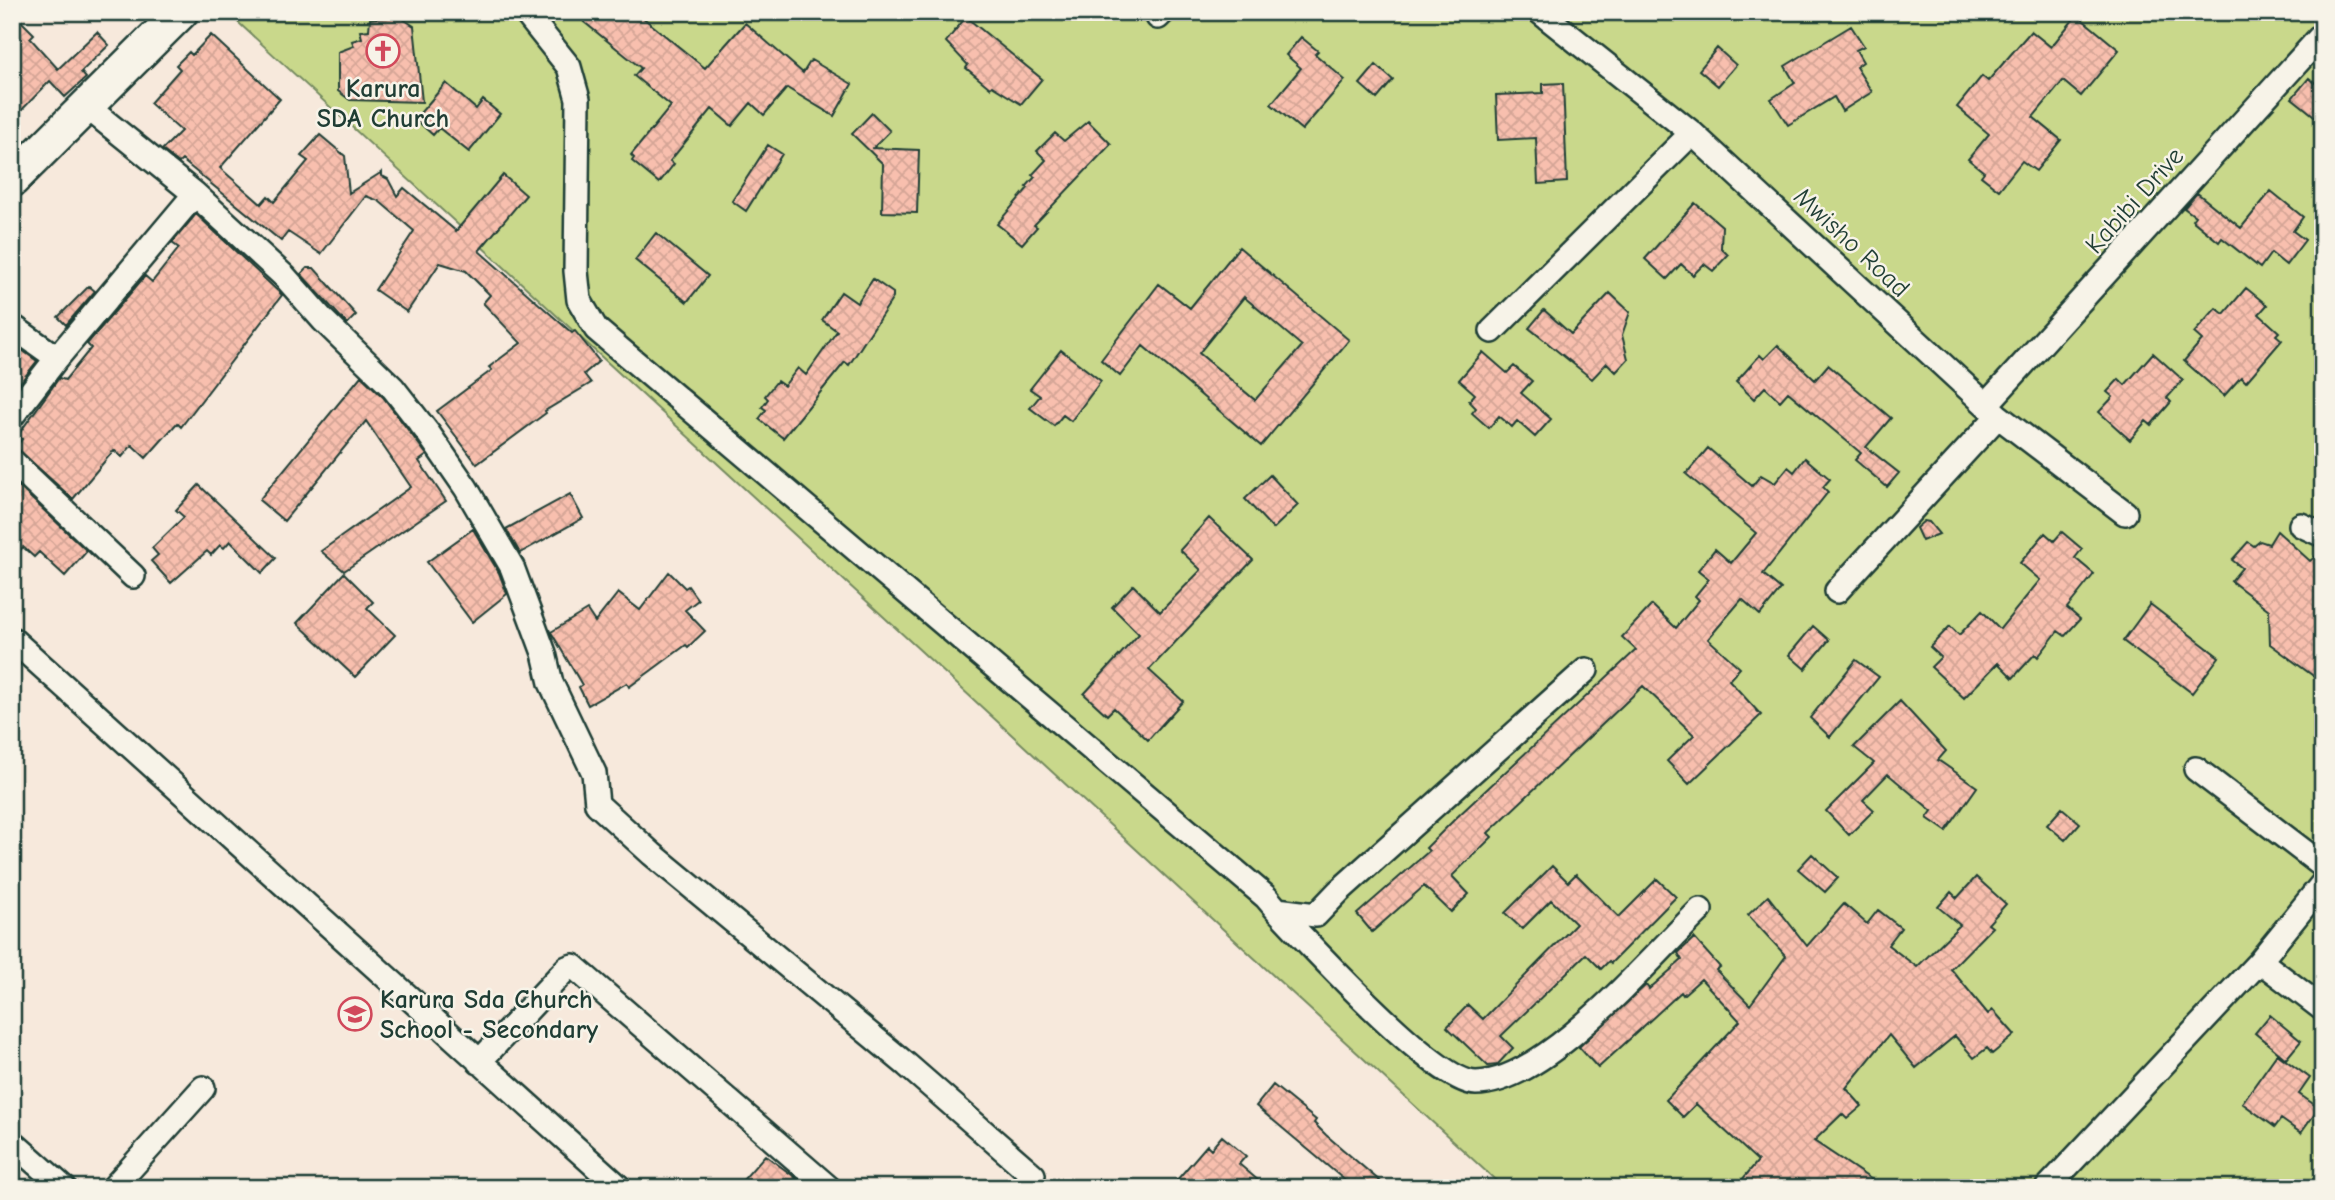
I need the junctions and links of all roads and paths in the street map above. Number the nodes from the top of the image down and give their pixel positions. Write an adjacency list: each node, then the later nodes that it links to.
1 (181, 12): 5 (street)
2 (525, 12): 25 (street)
3 (1540, 12): 6 (street, Mwisho Road)
4 (2323, 34): 12 (street, Kabibi Drive)
5 (86, 106): 7 (street); 8 (street)
6 (1692, 133): 10 (street); 12 (street, Mwisho Road)
7 (12, 180)
8 (195, 194): 11 (street); 32 (street)
9 (12, 326): 11 (street)
10 (1492, 331)
11 (57, 358): 13 (street)
12 (1992, 410): 15 (street, Mwisho Road); 19 (street, Kabibi Drive)
13 (12, 416)
14 (12, 461): 18 (street)
15 (2125, 513)
16 (2301, 525): 17 (street)
17 (2323, 535)
18 (133, 576)
19 (1837, 591)
20 (12, 639): 29 (street)
21 (1586, 670): 25 (street)
22 (2196, 769): 23 (street)
23 (2323, 866)
24 (2323, 883): 27 (street)
25 (1277, 910): 26 (street)
26 (1700, 910)
27 (2260, 961): 28 (street); 37 (street)
28 (2323, 1009)
29 (479, 1062): 35 (street); 36 (street)
30 (203, 1088): 34 (street)
31 (12, 1142): 33 (street)
32 (1033, 1175)
33 (64, 1188)
34 (113, 1188)
35 (620, 1188)
36 (829, 1188)
37 (2047, 1188)

